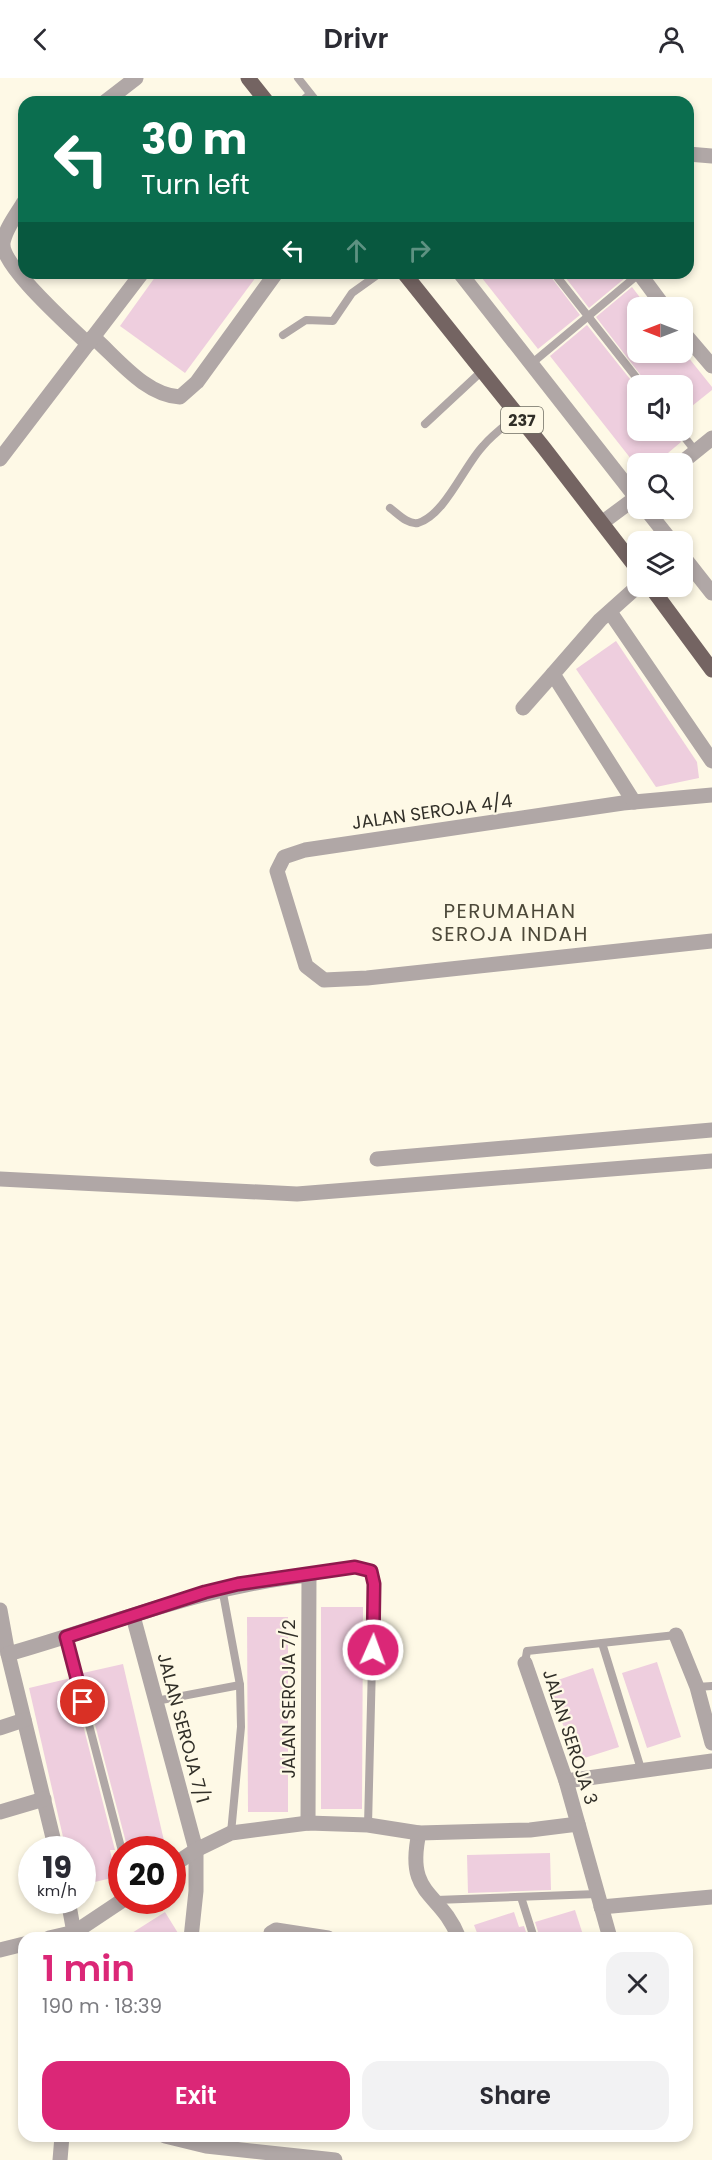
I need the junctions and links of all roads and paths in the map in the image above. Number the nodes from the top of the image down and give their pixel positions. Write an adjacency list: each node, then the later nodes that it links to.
1 (136, 78): 5 (street)
2 (248, 78): 6 (main road)
3 (298, 78): 4 (lane)
4 (310, 94): 7 (lane)
5 (113, 96)
6 (262, 96)
7 (308, 96)
8 (694, 154): 9 (street)
9 (712, 156)
10 (18, 212): 11 (street)
11 (18, 271)
12 (24, 279): 24 (street)
13 (138, 279): 24 (street)
14 (272, 279): 24 (street)
15 (371, 279): 23 (lane)
16 (409, 279): 28 (main road, 237)
17 (465, 279): 26 (street)
18 (559, 279): 22 (lane)
19 (633, 279): 22 (lane)
20 (644, 279): 21 (street)
21 (657, 297)
22 (590, 317): 26 (lane); 29 (lane)
23 (283, 335)
24 (91, 341): 36 (street)
25 (693, 344): 27 (street)
26 (531, 364): 37 (street)
27 (712, 366)
28 (482, 371): 30 (main road, 237); 31 (lane)
29 (635, 375)
30 (518, 415): 39 (lane); 41 (main road, 237)
31 (425, 424)
32 (712, 438): 34 (street)
33 (688, 441): 34 (lane)
34 (696, 452): 35 (street)
35 (693, 454)
36 (0, 459)
37 (627, 485)
38 (627, 507): 41 (street)
39 (390, 508)
40 (654, 519): 42 (street)
41 (603, 522): 43 (main road, 237)
42 (663, 531)
43 (627, 555)
44 (693, 569): 45 (street)
45 (712, 593)
46 (627, 596): 48 (street)
47 (658, 597): 49 (main road)
48 (610, 612): 50 (street); 52 (street)
49 (712, 670)
50 (553, 674): 51 (street); 54 (street)
51 (523, 708)
52 (712, 760)
53 (712, 795): 54 (street, JALAN SEROJA 4/4)
54 (634, 802): 55 (street, JALAN SEROJA 4/4)
55 (712, 941)
56 (712, 1130): 57 (street)
57 (377, 1159)
58 (712, 1161): 59 (street)
59 (0, 1179)
60 (309, 1575): 61 (street); 80 (street, JALAN SEROJA 7/2); 82 (lane)
61 (222, 1588): 63 (street); 69 (lane)
62 (0, 1610): 67 (street)
63 (133, 1616): 65 (street); 71 (street, JALAN SEROJA 7/1)
64 (676, 1635): 66 (lane); 70 (street)
65 (66, 1637): 67 (street); 86 (lane)
66 (602, 1643): 68 (lane); 76 (lane)
67 (8, 1654): 72 (street)
68 (525, 1663): 77 (street, JALAN SEROJA 3)
69 (240, 1685): 71 (lane); 83 (lane)
70 (704, 1687): 74 (street)
71 (156, 1701): 87 (street, JALAN SEROJA 7/1)
72 (24, 1720): 73 (street); 78 (street)
73 (0, 1728)
74 (712, 1743)
75 (712, 1761): 76 (street)
76 (640, 1769): 77 (street)
77 (566, 1781): 81 (street, JALAN SEROJA 3)
78 (44, 1799): 79 (street); 85 (street)
79 (0, 1812)
80 (308, 1823): 82 (street); 83 (street)
81 (578, 1824): 84 (street); 92 (street, JALAN SEROJA 3)
82 (368, 1825): 84 (street)
83 (231, 1833): 87 (street)
84 (419, 1833): 91 (street)
85 (53, 1836)
86 (118, 1836)
87 (196, 1850): 88 (street); 97 (street, JALAN SEROJA 7/1)
88 (186, 1857)
89 (521, 1897): 91 (lane); 92 (lane); 101 (lane)
90 (712, 1897): 92 (street)
91 (434, 1900): 100 (street)
92 (599, 1901): 102 (street, JALAN SEROJA 3)
93 (108, 1911): 96 (street)
94 (71, 1914): 95 (street)
95 (74, 1932)
96 (79, 1932)
97 (192, 1932)
98 (273, 1932): 99 (street)
99 (289, 1932)
100 (455, 1932)
101 (532, 1932)
102 (608, 1932)
103 (18, 1946): 104 (street)
104 (0, 1950)
105 (62, 2142): 109 (street)
106 (190, 2142): 107 (street)
107 (237, 2149): 108 (street)
108 (289, 2157): 110 (street)
109 (60, 2160)
110 (336, 2160)

